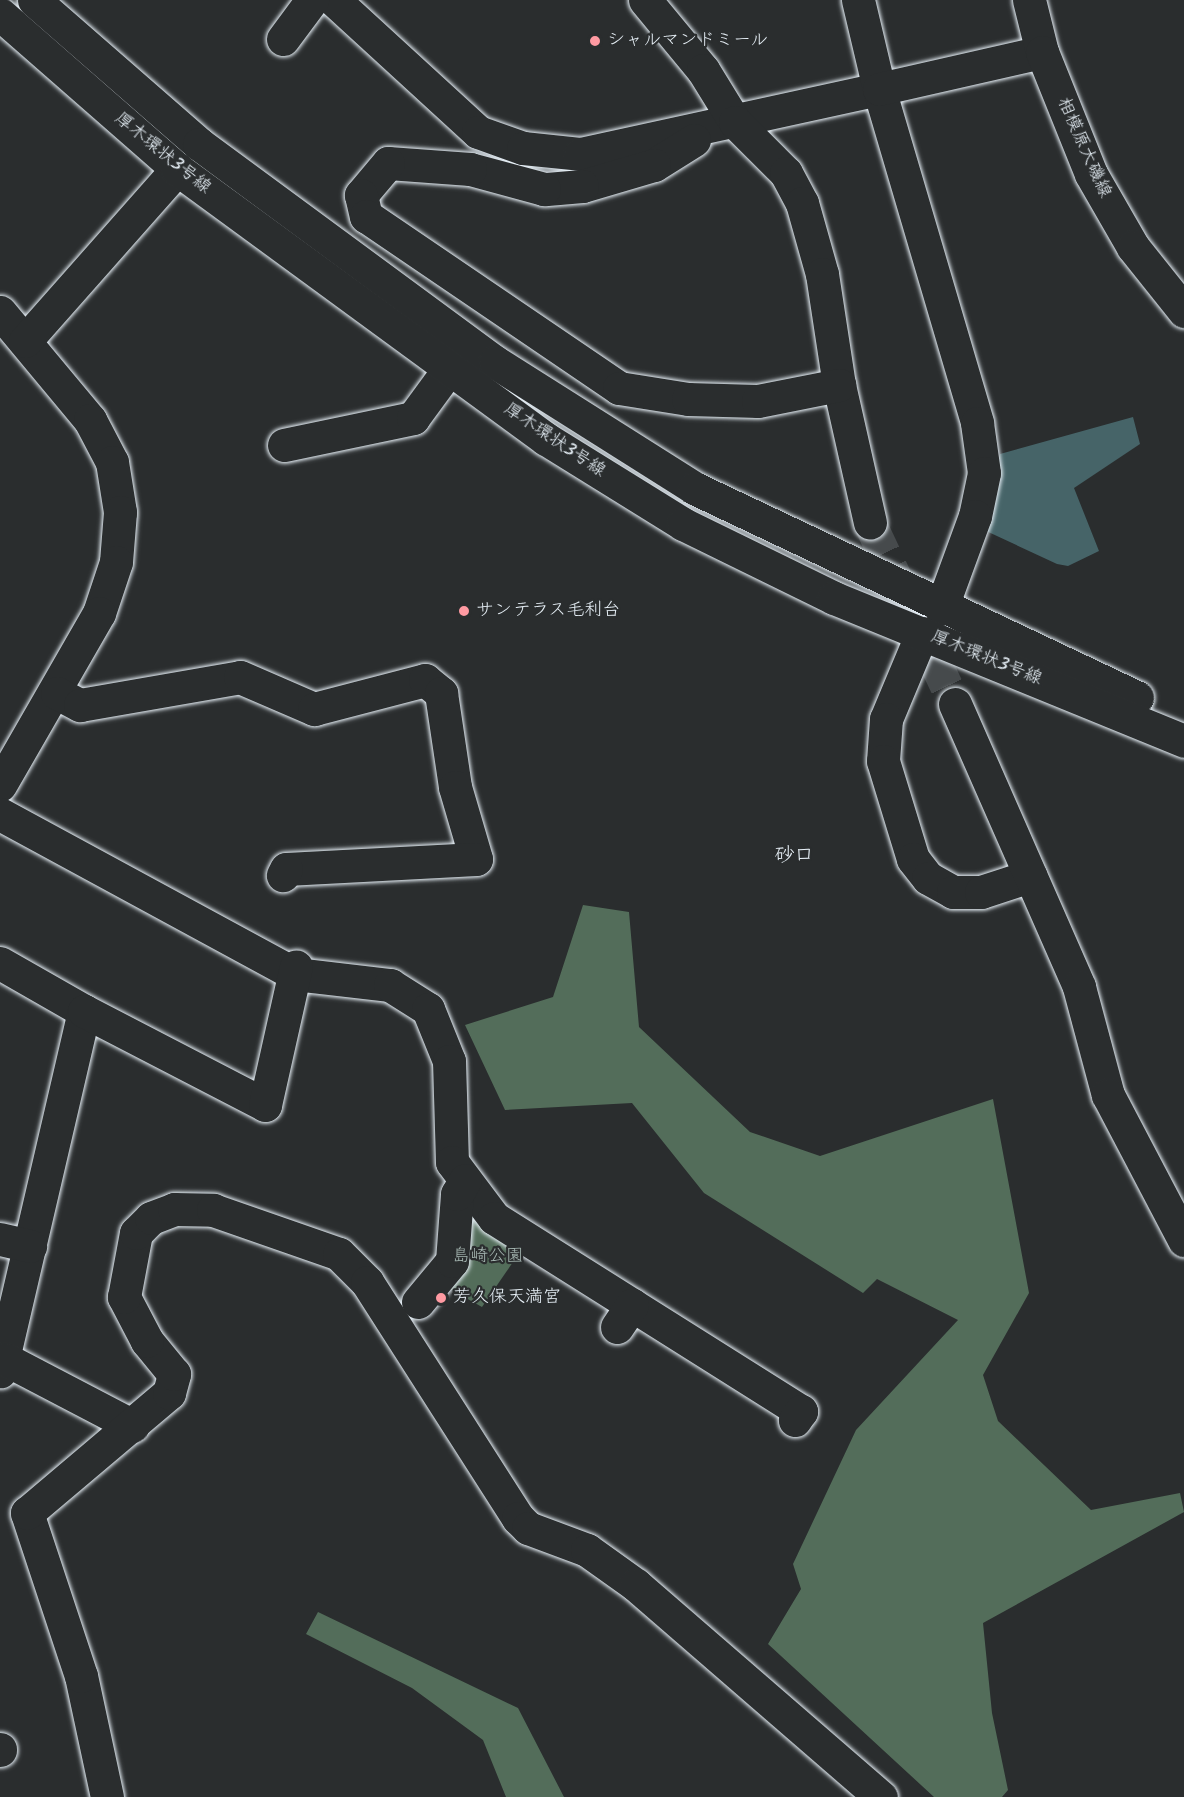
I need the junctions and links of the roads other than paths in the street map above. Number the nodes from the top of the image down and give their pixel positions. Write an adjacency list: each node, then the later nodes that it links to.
1 (34, 0): 21 (street, 厚木環状3号線)
2 (312, 0): 8 (street)
3 (334, 0): 12 (street)
4 (645, 0): 11 (street)
5 (858, 0): 10 (street)
6 (1029, 0): 9 (street, 相模原大磯線)
7 (0, 14): 13 (street, 厚木環状3号線)
8 (283, 39)
9 (1042, 52): 10 (street); 14 (street, 相模原大磯線)
10 (879, 90): 11 (street); 21 (street)
11 (735, 122): 12 (street); 18 (street)
12 (703, 130): 18 (street)
13 (177, 169): 16 (street); 17 (street, 厚木環状3号線)
14 (1184, 311)
15 (0, 312): 16 (street)
16 (25, 341): 22 (street)
17 (448, 369): 19 (street); 21 (street, 厚木環状3号線)
18 (838, 385): 20 (street)
19 (284, 445)
20 (870, 523)
21 (931, 621): 24 (street, 厚木環状3号線); 25 (street, 厚木環状3号線); 29 (street)
22 (57, 693): 26 (street); 28 (street)
23 (955, 704): 29 (street)
24 (1184, 718)
25 (1184, 741)
26 (0, 785)
27 (0, 814): 31 (street)
28 (283, 875)
29 (1030, 876): 34 (street)
30 (0, 963): 32 (street)
31 (296, 970): 32 (street); 33 (street)
32 (84, 1011): 35 (street)
33 (465, 1180): 36 (street); 38 (street)
34 (1184, 1240)
35 (15, 1243): 37 (street)
36 (418, 1302)
37 (2, 1365): 39 (street)
38 (795, 1420)
39 (132, 1426): 40 (street); 41 (street)
40 (107, 1797)
41 (881, 1797)

